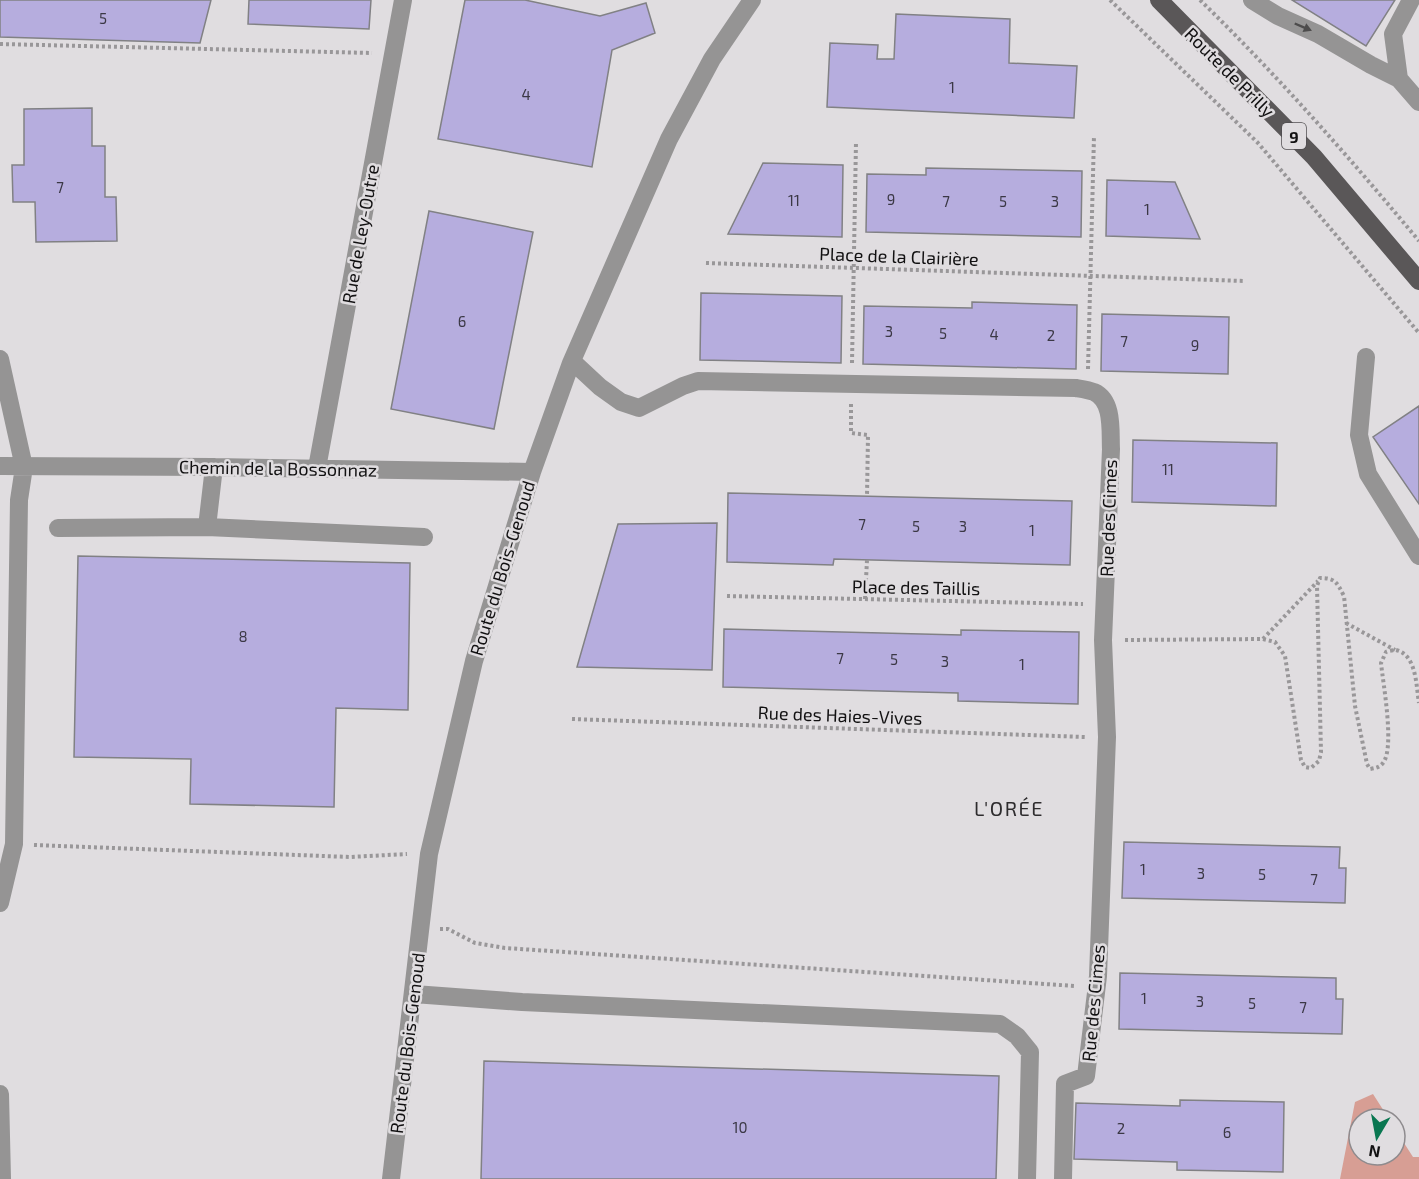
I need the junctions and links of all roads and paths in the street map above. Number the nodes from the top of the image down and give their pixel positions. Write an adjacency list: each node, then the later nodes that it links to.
1 (404, 0): 9 (street, Rue de Ley-Outre)
2 (752, 0): 23 (street, Route du Bois-Genoud)
3 (1110, 0): 20 (path)
4 (1158, 0): 19 (main road, Route de Prilly / 9)
5 (1200, 0): 14 (path)
6 (1252, 0): 10 (street, one-way to 10)
7 (1411, 0): 10 (street)
8 (0, 44): 9 (path)
9 (394, 54): 29 (street, Rue de Ley-Outre)
10 (1399, 79): 11 (street)
11 (1419, 102)
12 (1094, 136): 17 (path)
13 (856, 142): 16 (path)
14 (1419, 241)
15 (706, 263): 16 (path, Place de la Clairière)
16 (854, 268): 17 (path, Place de la Clairière); 24 (path)
17 (1090, 276): 18 (path, Place de la Clairière); 25 (path)
18 (1244, 281)
19 (1419, 281)
20 (1419, 333)
21 (1366, 357): 35 (street)
22 (0, 359): 27 (street)
23 (572, 361): 24 (street); 30 (street, Route du Bois-Genoud)
24 (852, 383): 25 (street); 31 (path)
25 (1087, 390): 40 (street, Rue des Cimes)
26 (0, 466): 27 (street, Chemin de la Bossonnaz)
27 (24, 467): 28 (street, Chemin de la Bossonnaz); 48 (street)
28 (214, 467): 29 (street, Chemin de la Bossonnaz); 32 (street)
29 (317, 468): 30 (street, Chemin de la Bossonnaz)
30 (532, 472): 49 (street, Route du Bois-Genoud)
31 (867, 496)
32 (207, 527): 33 (street); 34 (street)
33 (58, 528)
34 (424, 537)
35 (1419, 556)
36 (867, 560): 39 (path)
37 (1320, 578): 41 (path); 42 (path); 42 (path)
38 (727, 596): 39 (path, Place des Taillis)
39 (866, 599): 40 (path, Place des Taillis)
40 (1104, 604): 43 (street, Rue des Cimes)
41 (1346, 623): 44 (path); 44 (path)
42 (1263, 639): 43 (path)
43 (1103, 640): 47 (street, Rue des Cimes)
44 (1395, 650): 45 (path)
45 (1419, 703)
46 (572, 719): 47 (path, Rue des Haies-Vives)
47 (1107, 737): 52 (street, Rue des Cimes)
48 (14, 844): 49 (path); 50 (street)
49 (429, 854): 51 (street, Route du Bois-Genoud)
50 (0, 903)
51 (421, 928): 52 (path); 53 (street, Route du Bois-Genoud)
52 (1097, 987): 58 (street, Rue des Cimes)
53 (414, 994): 56 (street, Route du Bois-Genoud); 57 (street)
54 (0, 1094): 55 (street)
55 (2, 1179)
56 (391, 1179)
57 (1027, 1179)
58 (1063, 1179)

